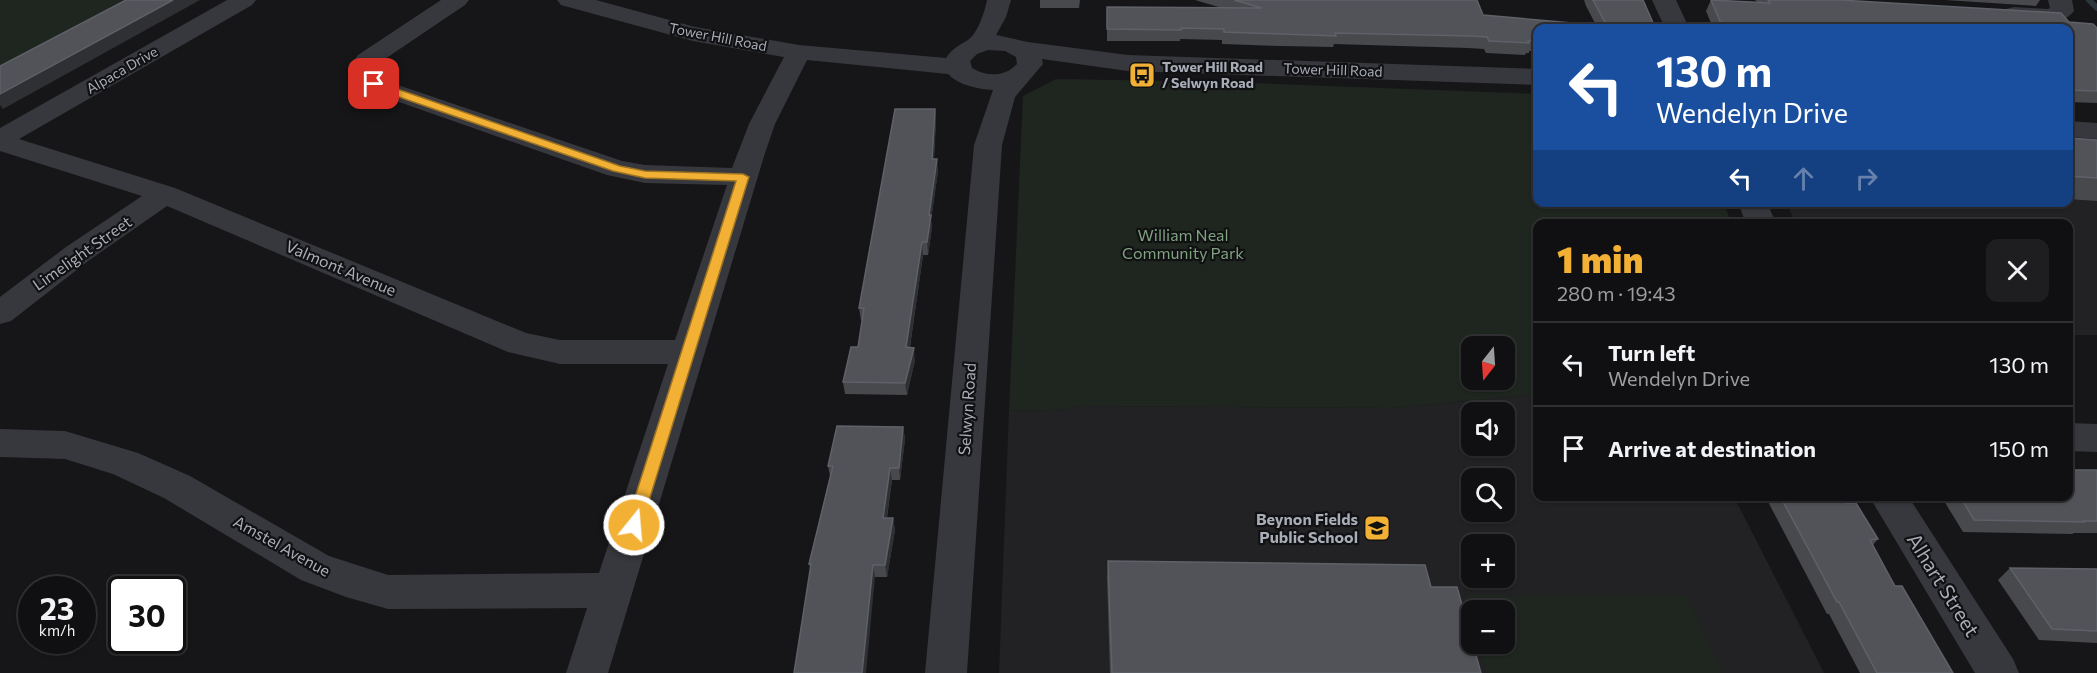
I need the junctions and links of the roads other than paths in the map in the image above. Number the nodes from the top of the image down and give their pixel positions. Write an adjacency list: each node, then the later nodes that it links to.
1 (244, 0): 17 (street, Alpaca Drive)
2 (457, 0): 19 (street)
3 (568, 0): 10 (street, Tower Hill Road)
4 (1664, 0): 8 (street)
5 (2060, 0): 7 (street)
6 (999, 3): 9 (street); 11 (street)
7 (1996, 13)
8 (1675, 24)
9 (1016, 47): 11 (street, Tower Hill Road); 12 (street, Tower Hill Road); 13 (street)
10 (799, 52): 11 (street, Tower Hill Road); 19 (street)
11 (968, 60): 13 (street, Tower Hill Road); 18 (street, Selwyn Road)
12 (1128, 63): 13 (street, Tower Hill Road); 14 (street, Tower Hill Road)
13 (1020, 76): 18 (street, Selwyn Road)
14 (1533, 77)
15 (2073, 129): 16 (street)
16 (2097, 131)
17 (0, 140): 20 (street, Valmont Avenue)
18 (988, 145): 29 (street, Selwyn Road)
19 (743, 177): 22 (street)
20 (165, 194): 21 (street, Limelight Street); 22 (street, Valmont Avenue)
21 (0, 313)
22 (688, 352): 27 (street)
23 (2073, 437): 24 (street)
24 (2097, 438)
25 (0, 443): 27 (street, Amstel Avenue)
26 (1891, 501): 30 (street, Alhart Street)
27 (614, 590): 28 (street)
28 (587, 673)
29 (946, 673)
30 (1998, 673)

